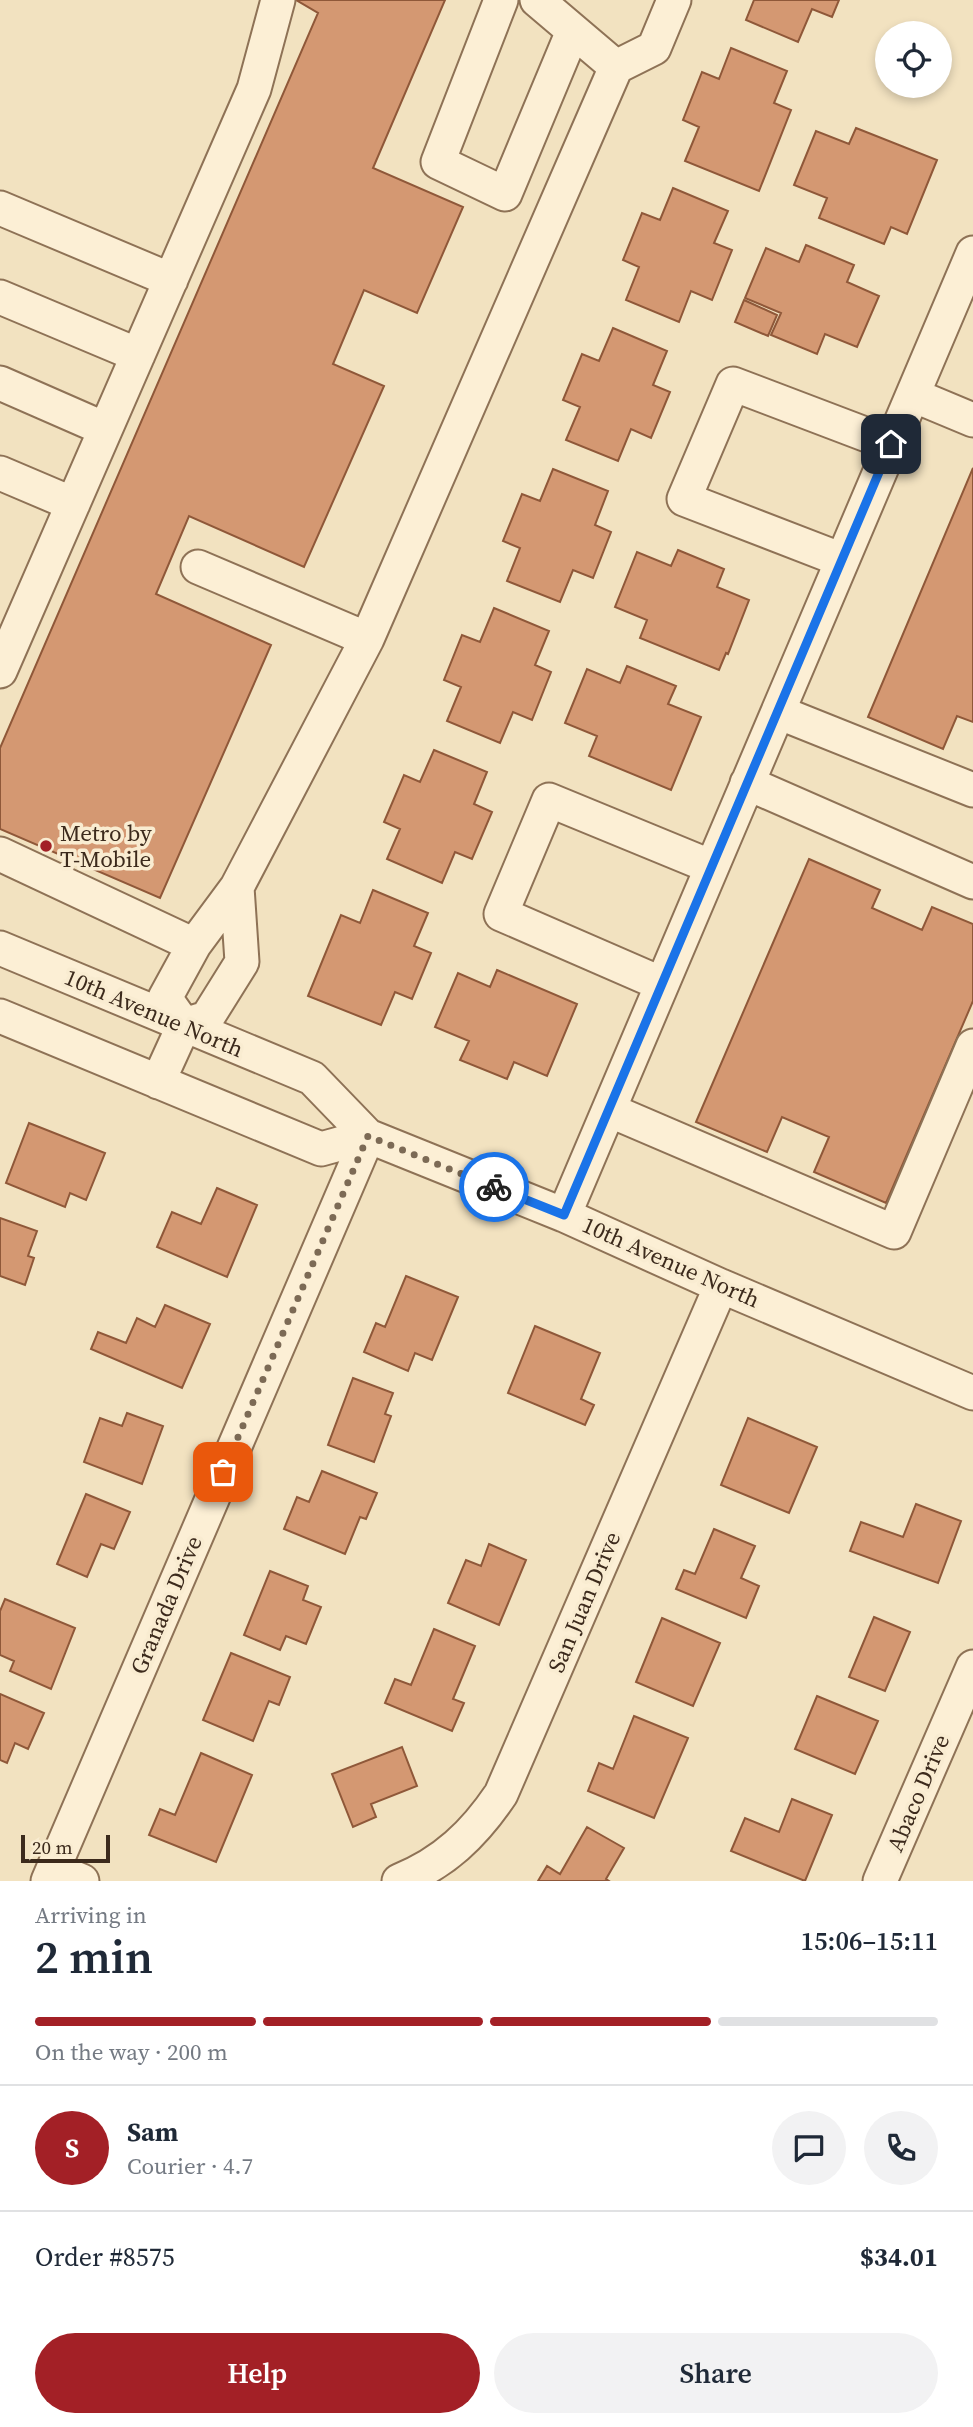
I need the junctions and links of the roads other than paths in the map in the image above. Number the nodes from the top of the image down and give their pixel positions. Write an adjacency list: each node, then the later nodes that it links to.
1 (278, 0): 9 (street)
2 (501, 0): 5 (street)
3 (537, 0): 5 (street)
4 (674, 0): 6 (street)
5 (573, 31): 6 (street)
6 (616, 68): 21 (street)
7 (0, 208): 9 (street)
8 (973, 253): 13 (street)
9 (171, 280): 11 (street)
10 (0, 297): 11 (street)
11 (138, 355): 15 (street)
12 (0, 383): 15 (street)
13 (913, 395): 14 (street); 16 (street)
14 (973, 420)
15 (105, 429): 18 (street)
16 (891, 444): 19 (street); 19 (street)
17 (0, 474): 18 (street)
18 (73, 504): 22 (street)
19 (842, 560): 23 (street)
20 (198, 567): 21 (street)
21 (367, 639): 29 (street)
22 (0, 671)
23 (778, 712): 24 (street); 25 (street)
24 (747, 783): 27 (street); 28 (street)
25 (973, 790)
26 (0, 853): 30 (street)
27 (712, 867): 32 (street); 32 (street)
28 (973, 882)
29 (237, 887): 30 (street); 34 (street)
30 (194, 946): 34 (street)
31 (0, 948): 34 (street, 10th Avenue North)
32 (662, 984): 37 (street)
33 (0, 1016): 36 (street)
34 (184, 1025): 36 (street); 38 (street, 10th Avenue North)
35 (973, 1046): 37 (street)
36 (158, 1082): 38 (street)
37 (609, 1110): 39 (street)
38 (368, 1136): 39 (street, 10th Avenue North); 43 (street, Granada Drive)
39 (564, 1215): 40 (street, 10th Avenue North)
40 (722, 1286): 41 (street, 10th Avenue North); 44 (street, San Juan Drive)
41 (973, 1393)
42 (973, 1667): 45 (street, Abaco Drive)
43 (61, 1877)
44 (399, 1881)
45 (880, 1881)

